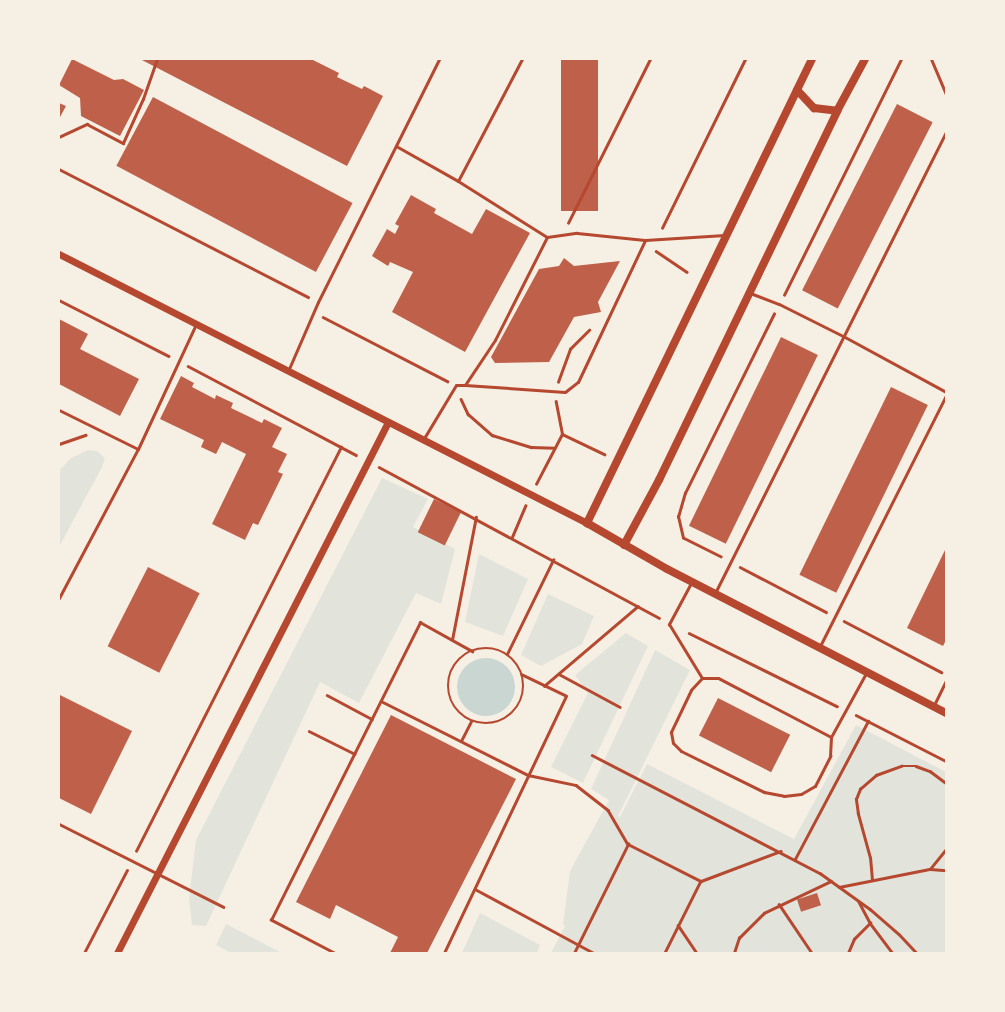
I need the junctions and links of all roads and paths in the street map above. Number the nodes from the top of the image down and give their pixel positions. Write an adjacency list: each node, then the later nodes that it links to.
1 (157, 59): 14 (path)
2 (439, 59): 15 (lane)
3 (522, 59): 17 (lane)
4 (650, 59): 18 (path)
5 (745, 59): 21 (path)
6 (812, 59): 10 (main road)
7 (865, 59): 12 (main road)
8 (901, 59): 27 (path)
9 (931, 59): 11 (lane)
10 (797, 90): 12 (main road); 19 (main road)
11 (946, 95)
12 (837, 111): 24 (main road)
13 (946, 132): 30 (lane)
14 (59, 137)
15 (396, 146): 17 (lane); 26 (lane)
16 (59, 170): 26 (path)
17 (458, 181): 20 (lane)
18 (562, 234): 20 (lane); 22 (lane)
19 (727, 235): 21 (lane); 49 (main road)
20 (547, 237): 34 (lane)
21 (656, 239): 22 (lane)
22 (645, 240): 34 (lane)
23 (59, 254): 29 (street)
24 (748, 292): 27 (lane); 50 (main road)
25 (59, 300): 31 (path)
26 (318, 302): 28 (lane)
27 (779, 304): 30 (lane); 52 (path)
28 (314, 312): 32 (lane); 33 (path)
29 (196, 324): 31 (lane); 32 (street)
30 (843, 336): 35 (lane); 52 (lane)
31 (180, 362): 43 (path); 45 (lane)
32 (288, 371): 38 (street)
33 (456, 385): 34 (lane); 41 (lane); 44 (path)
34 (465, 386)
35 (946, 392)
36 (946, 396): 57 (lane)
37 (59, 410): 39 (lane)
38 (388, 422): 41 (street); 47 (street)
39 (98, 429): 42 (path); 45 (lane)
40 (562, 434): 46 (path)
41 (423, 440): 49 (street)
42 (59, 444)
43 (341, 447): 47 (path); 92 (path)
44 (554, 448)
45 (138, 449): 55 (lane)
46 (604, 454)
47 (368, 462): 48 (path); 95 (street)
48 (476, 517): 51 (path); 59 (path)
49 (587, 523): 50 (main road)
50 (624, 545): 53 (main road)
51 (553, 560): 56 (path); 62 (path)
52 (730, 561): 54 (lane); 57 (path)
53 (692, 582): 54 (main road); 58 (lane)
54 (715, 594): 60 (main road)
55 (59, 598)
56 (638, 606): 58 (path); 64 (path)
57 (835, 617): 60 (lane); 65 (path)
58 (669, 624): 67 (lane); 74 (path)
59 (452, 640): 61 (path); 71 (path)
60 (818, 649): 63 (main road)
61 (472, 650): 62 (path); 77 (path)
62 (507, 654): 66 (path)
63 (866, 673): 73 (main road); 74 (lane)
64 (559, 674): 69 (path); 72 (path)
65 (946, 674)
66 (522, 675): 69 (path); 77 (path)
67 (702, 678): 80 (lane); 80 (lane)
68 (946, 680): 73 (lane)
69 (544, 686): 85 (path)
70 (326, 695): 76 (path)
71 (381, 701): 76 (path); 81 (path)
72 (620, 707)
73 (933, 707): 75 (main road)
74 (845, 710): 78 (path); 80 (lane)
75 (946, 714)
76 (372, 719): 82 (path)
77 (471, 721): 81 (path)
78 (868, 721): 84 (path); 91 (path)
79 (309, 731): 82 (path)
80 (831, 737)
81 (461, 741): 85 (path)
82 (354, 754): 109 (path)
83 (592, 755): 90 (path)
84 (946, 761)
85 (528, 775): 88 (path); 100 (path)
86 (946, 783): 96 (path)
87 (59, 824): 92 (lane)
88 (628, 844): 97 (path); 106 (path)
89 (946, 849): 93 (path)
90 (781, 851): 91 (path); 97 (path)
91 (795, 859): 98 (path)
92 (132, 861): 95 (lane); 107 (path)
93 (930, 869): 94 (path); 96 (path)
94 (946, 870)
95 (156, 874): 103 (lane); 108 (street)
96 (872, 880): 99 (path)
97 (701, 881): 105 (path)
98 (831, 881): 99 (path); 102 (path)
99 (839, 887): 101 (path)
100 (475, 889): 106 (path); 110 (path)
101 (858, 901): 104 (path); 119 (path)
102 (779, 904): 115 (path); 116 (path)
103 (223, 907)
104 (870, 923): 117 (path); 118 (path)
105 (678, 926): 113 (path); 114 (path)
106 (578, 944): 111 (path); 112 (path)
107 (84, 953)
108 (117, 953)
109 (334, 953)
110 (444, 953)
111 (574, 953)
112 (594, 953)
113 (665, 953)
114 (697, 953)
115 (734, 953)
116 (812, 953)
117 (848, 953)
118 (893, 953)
119 (916, 953)

